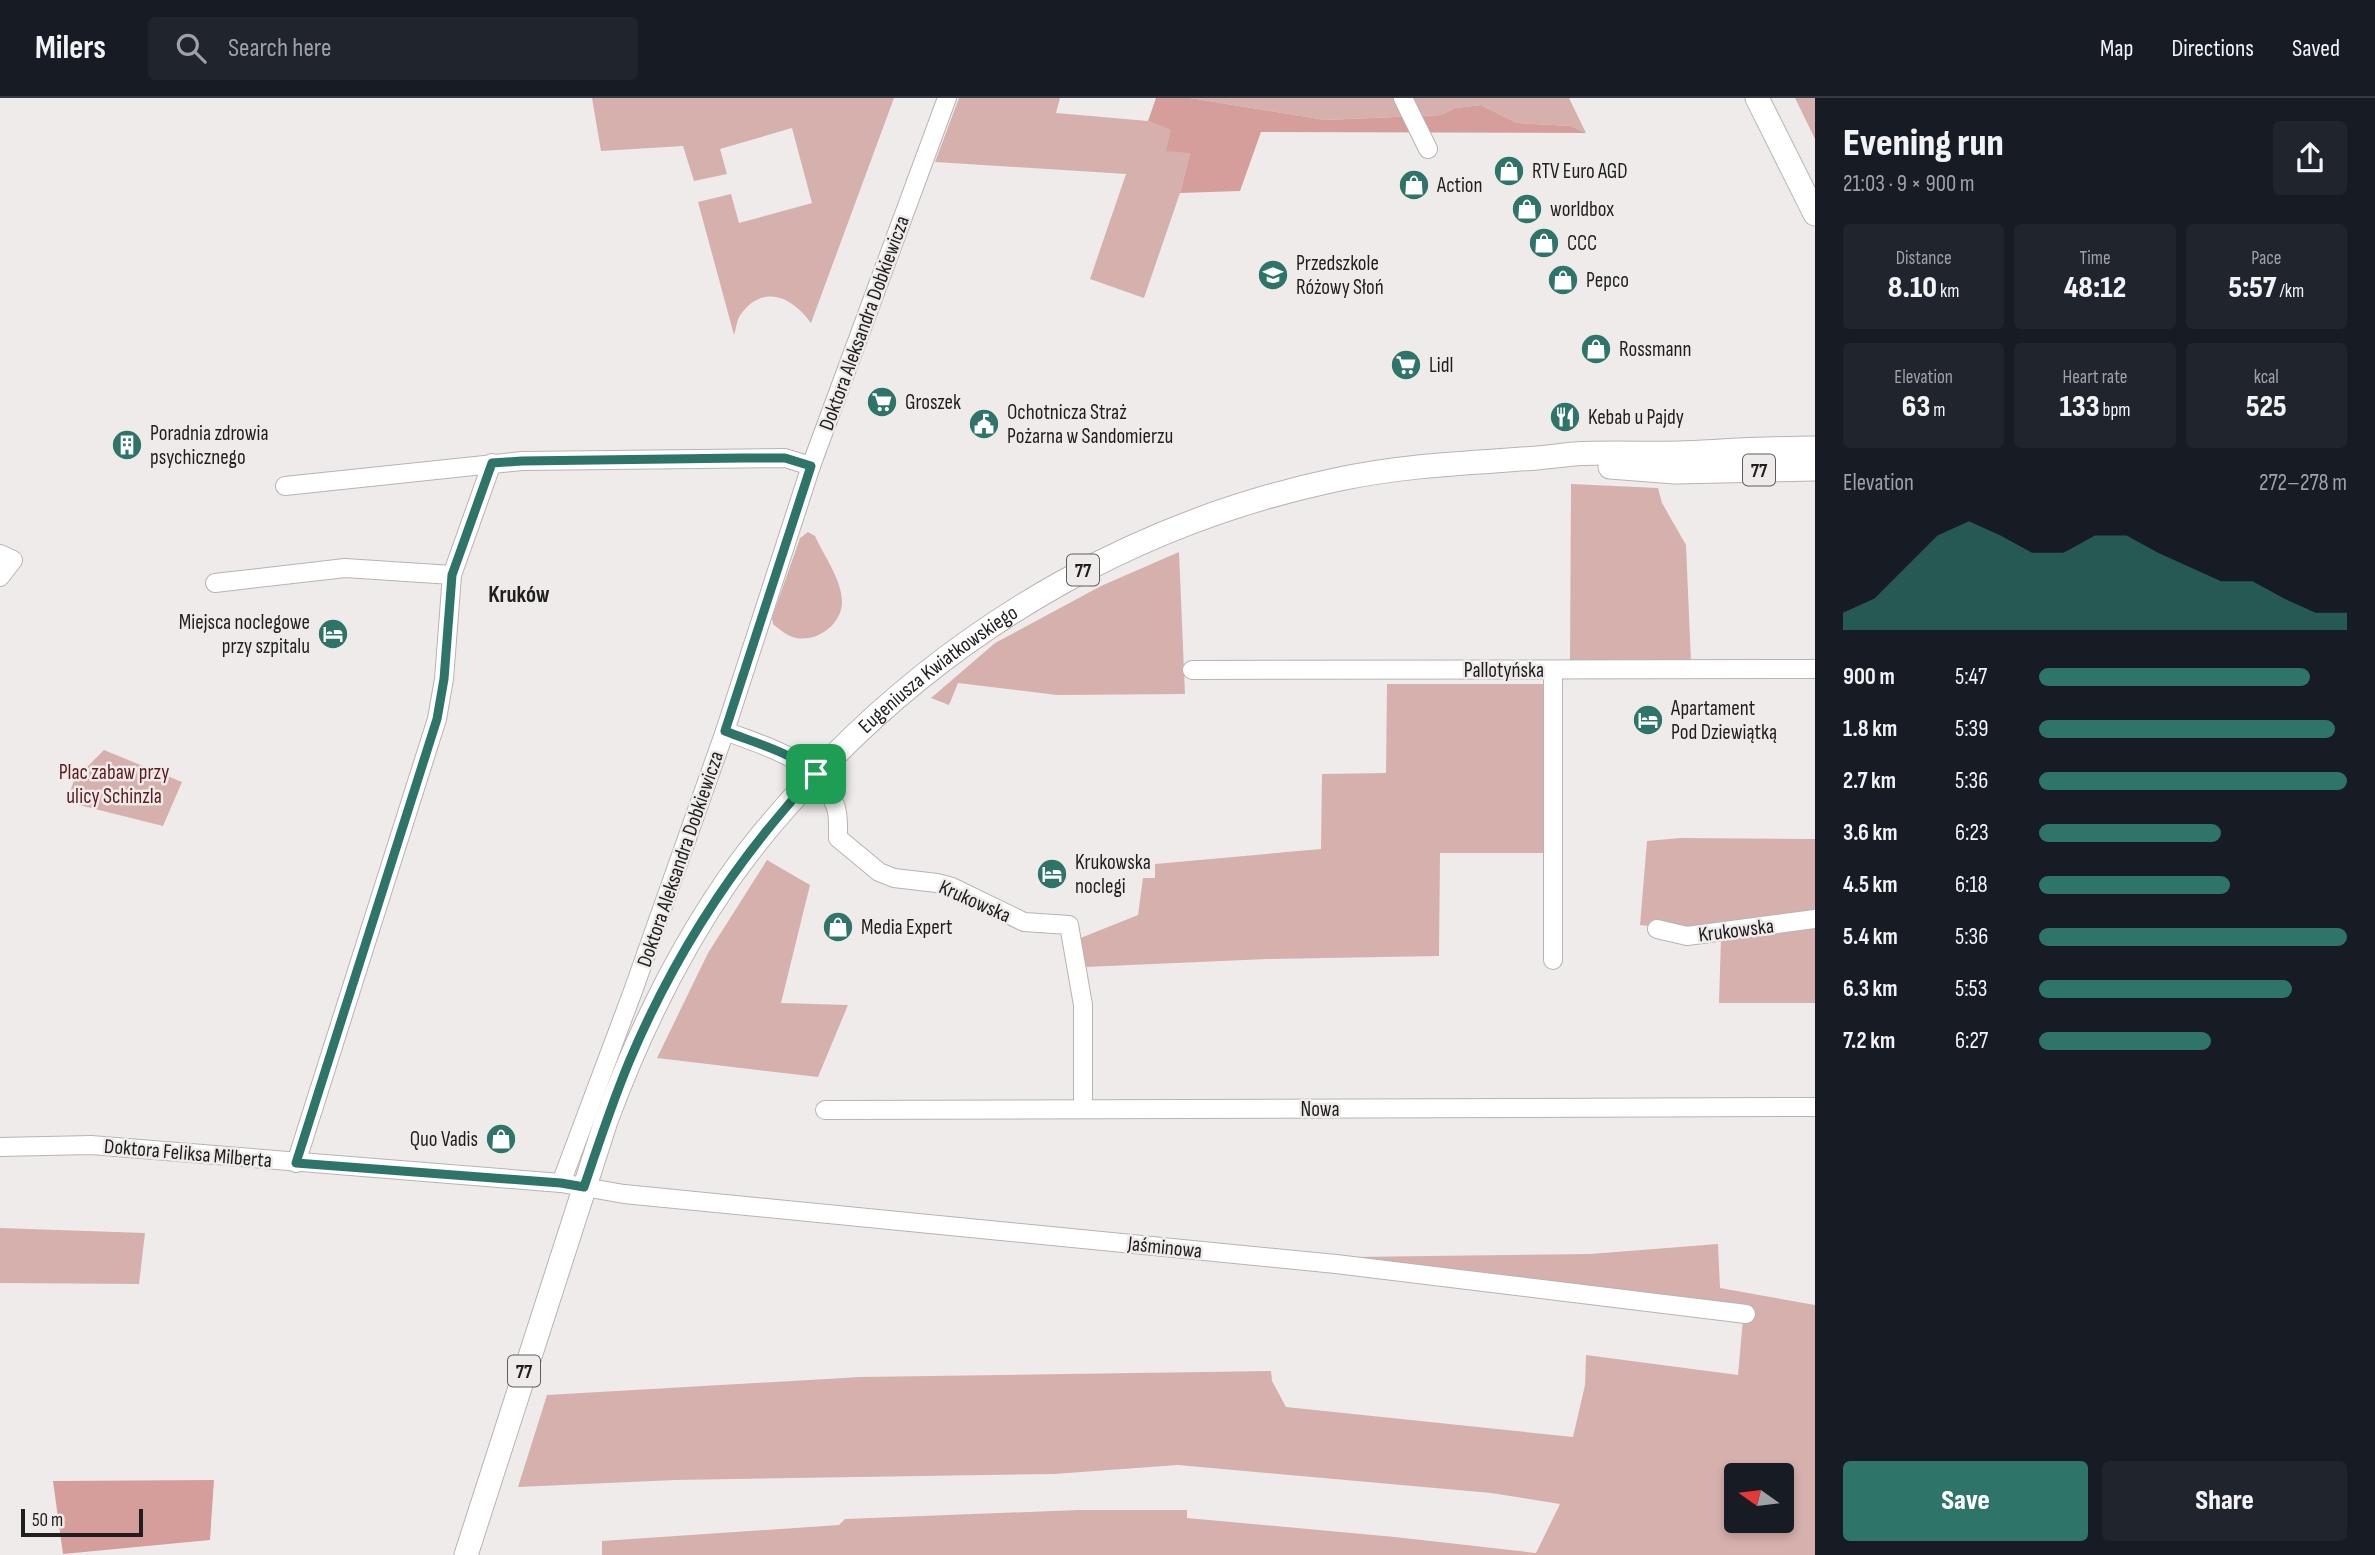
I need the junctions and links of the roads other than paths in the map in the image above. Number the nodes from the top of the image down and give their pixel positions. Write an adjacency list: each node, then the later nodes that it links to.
1 (947, 98): 9 (street, Doktora Aleksandra Dobkiewicza)
2 (1403, 98): 4 (street)
3 (1757, 98): 5 (main road)
4 (1428, 149)
5 (1815, 214)
6 (1815, 447): 7 (main road, Eugeniusza Kwiatkowskiego / 77)
7 (1537, 458): 10 (main road, Eugeniusza Kwiatkowskiego / 77); 20 (main road, Eugeniusza Kwiatkowskiego / 77)
8 (492, 463): 9 (street); 11 (street); 13 (street)
9 (811, 466): 19 (street, Doktora Aleksandra Dobkiewicza)
10 (1815, 469)
11 (285, 486)
12 (6, 557): 14 (street)
13 (452, 575): 15 (street); 28 (street)
14 (0, 577)
15 (215, 583)
16 (1192, 670): 17 (street, Pallotyńska)
17 (1553, 670): 18 (street, Pallotyńska); 23 (street)
18 (1815, 670)
19 (725, 731): 20 (street, Krukowska); 29 (street, Doktora Aleksandra Dobkiewicza)
20 (816, 774): 25 (street, Krukowska); 29 (main road, Eugeniusza Kwiatkowskiego / 77)
21 (1815, 919): 22 (street, Krukowska)
22 (1657, 929)
23 (1553, 960)
24 (1815, 1107): 25 (street, Nowa)
25 (1083, 1109): 26 (street, Nowa)
26 (825, 1110)
27 (0, 1147): 28 (street, Doktora Feliksa Milberta)
28 (296, 1163): 29 (street, Doktora Feliksa Milberta)
29 (573, 1185): 30 (street, Jaśminowa); 31 (main road, Eugeniusza Kwiatkowskiego / 77)
30 (1746, 1314)
31 (466, 1555)

